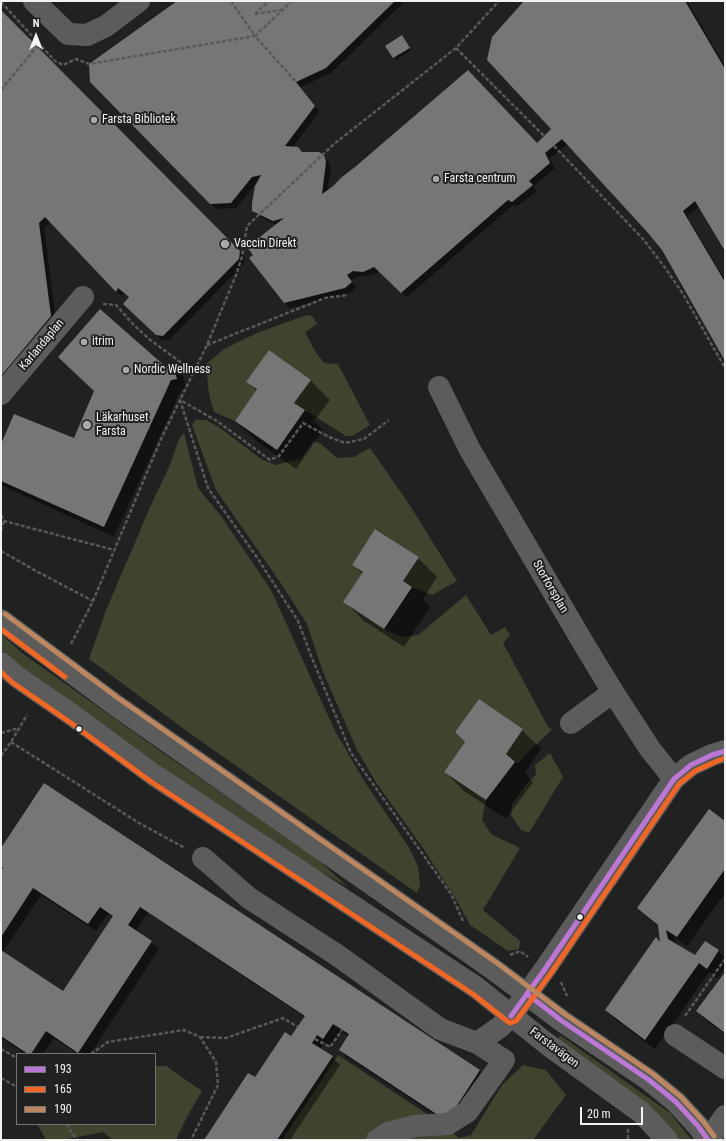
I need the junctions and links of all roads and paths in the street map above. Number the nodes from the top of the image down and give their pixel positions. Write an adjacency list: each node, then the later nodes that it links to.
1 (34, 1): 2 (street)
2 (139, 1)
3 (231, 1): 9 (path)
4 (269, 1): 8 (path)
5 (292, 1): 8 (path)
6 (499, 1): 11 (path)
7 (1, 2): 10 (path)
8 (283, 10): 9 (path)
9 (255, 36): 10 (path); 12 (path)
10 (39, 44): 13 (path)
11 (456, 48): 14 (path); 19 (path)
12 (296, 82)
13 (1, 90)
14 (544, 136)
15 (554, 146): 20 (path)
16 (348, 295): 19 (path)
17 (82, 297): 23 (street, Karlandaplan)
18 (116, 305): 21 (path)
19 (207, 345): 21 (path)
20 (725, 368)
21 (194, 372): 24 (path)
22 (439, 387): 35 (street, Storforsplan)
23 (1, 394)
24 (180, 400): 25 (path); 29 (path); 45 (path)
25 (389, 420)
26 (1, 516): 27 (path)
27 (4, 521): 28 (path); 29 (path)
28 (1, 531)
29 (114, 550): 31 (path)
30 (1, 551): 31 (path)
31 (93, 601): 33 (path)
32 (1, 620): 47 (street)
33 (72, 644)
34 (1, 663): 48 (street, Farstavägen)
35 (613, 692): 37 (street); 43 (street, Storforsplan)
36 (27, 714): 38 (path)
37 (571, 723)
38 (19, 728): 39 (path); 40 (path)
39 (1, 733)
40 (11, 742): 42 (path); 44 (path)
41 (725, 751): 43 (street)
42 (1, 756)
43 (674, 779): 47 (street)
44 (203, 858): 54 (street)
45 (465, 926)
46 (725, 959): 52 (path)
47 (526, 994): 48 (street); 67 (street)
48 (511, 1016): 54 (street); 66 (street, Farstavägen)
49 (298, 1027): 51 (path)
50 (342, 1030): 53 (path)
51 (200, 1036): 56 (path); 64 (path)
52 (675, 1036): 58 (street)
53 (315, 1039)
54 (476, 1043): 65 (street)
55 (1, 1049): 57 (path)
56 (92, 1053)
57 (16, 1057)
58 (725, 1068)
59 (1, 1078): 60 (path)
60 (16, 1087)
61 (725, 1116): 67 (street)
62 (67, 1125): 63 (path)
63 (77, 1140)
64 (191, 1140)
65 (377, 1140)
66 (667, 1140)
67 (708, 1140)

